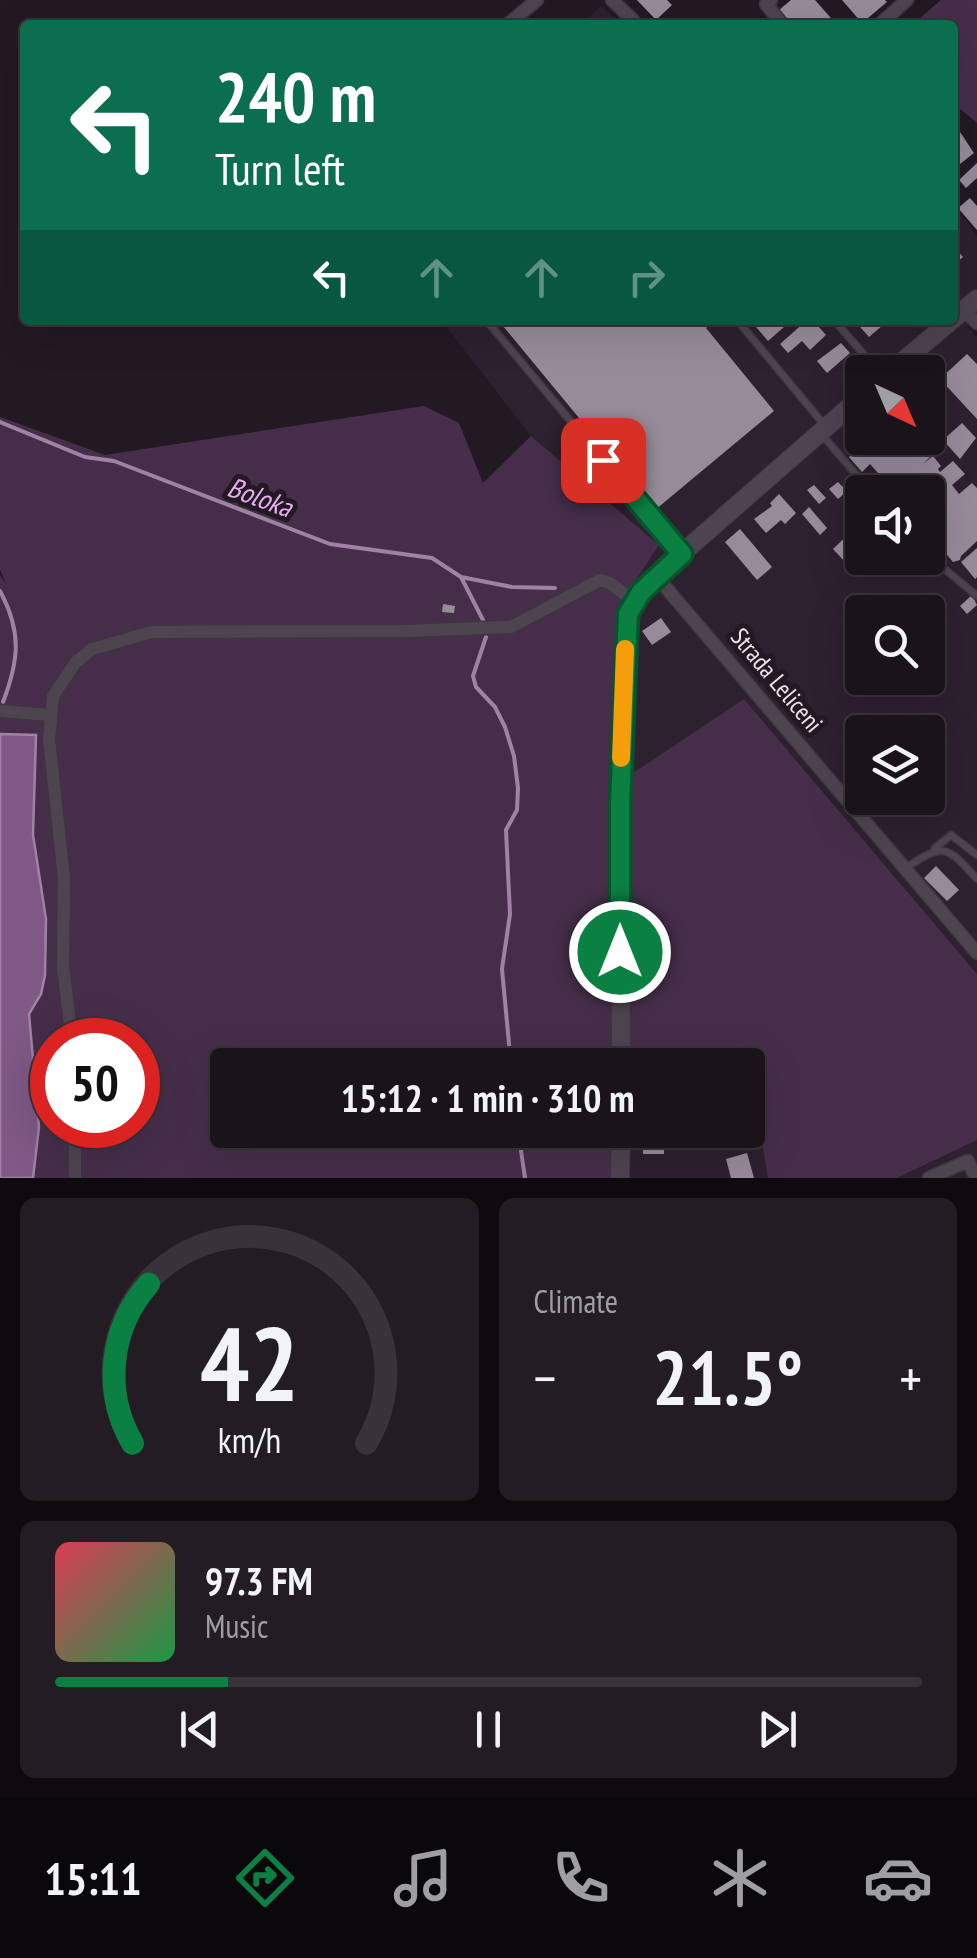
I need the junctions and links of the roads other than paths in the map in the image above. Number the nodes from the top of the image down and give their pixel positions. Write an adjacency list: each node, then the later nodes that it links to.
1 (537, 0): 5 (street)
2 (612, 0): 6 (street)
3 (771, 0): 7 (street)
4 (907, 0): 8 (street)
5 (514, 20)
6 (633, 20)
7 (780, 20)
8 (885, 20)
9 (490, 325): 18 (lane)
10 (741, 325): 16 (lane)
11 (838, 325): 13 (lane)
12 (954, 325): 14 (main road)
13 (864, 355)
14 (913, 355)
15 (845, 411): 16 (main road)
16 (823, 430): 17 (lane); 18 (main road)
17 (857, 475)
18 (682, 554): 20 (main road)
19 (945, 569): 21 (lane)
20 (656, 576): 22 (main road); 27 (street, Strada Leliceni)
21 (977, 596)
22 (634, 601): 24 (street); 31 (main road)
23 (0, 710): 24 (street)
24 (50, 716): 30 (street)
25 (934, 850): 26 (lane); 27 (lane); 28 (lane)
26 (977, 855)
27 (904, 870): 29 (street, Strada Leliceni)
28 (977, 880)
29 (977, 953)
30 (69, 1018)
31 (621, 1048)
32 (75, 1148): 34 (street)
33 (621, 1148): 35 (main road)
34 (75, 1178)
35 (620, 1178)
36 (930, 1178): 37 (street)
37 (976, 1178)

